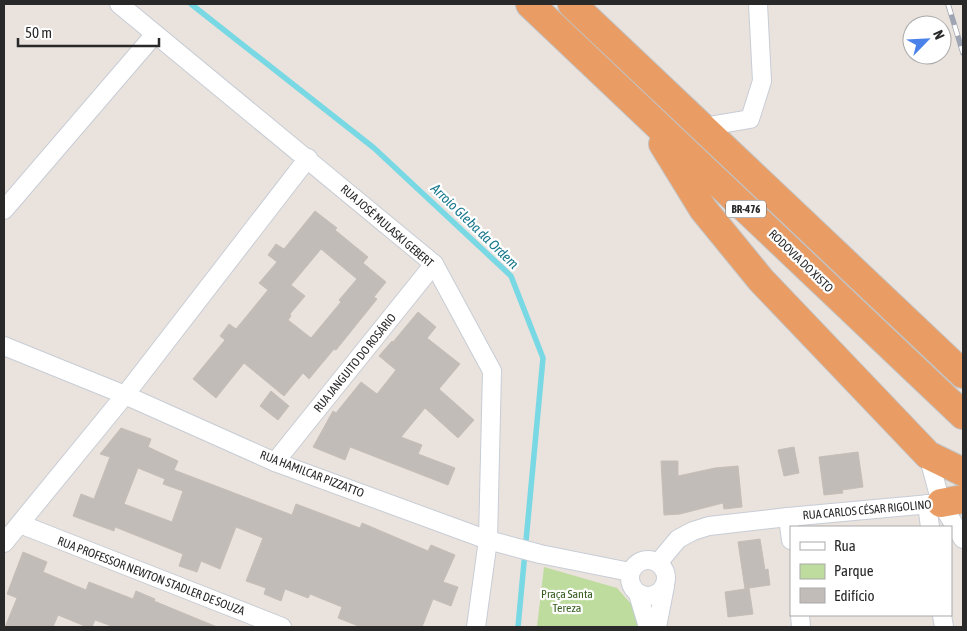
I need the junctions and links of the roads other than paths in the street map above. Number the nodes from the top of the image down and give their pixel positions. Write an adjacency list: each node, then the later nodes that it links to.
1 (119, 4): 5 (street, RUA JOSÉ MULASKI GEBERT)
2 (530, 4): 6 (highway, RODOVIA DO XISTO / BR-476)
3 (572, 4): 7 (highway, BR-476)
4 (758, 4): 7 (street)
5 (155, 34): 8 (street, RUA JOSÉ MULASKI GEBERT); 9 (street)
6 (642, 110): 14 (highway, RODOVIA DO XISTO / BR-476); 15 (highway)
7 (702, 128): 12 (highway, BR-476)
8 (308, 158): 10 (street, RUA JOSÉ MULASKI GEBERT); 13 (street)
9 (4, 210)
10 (434, 264): 16 (street, RUA JANGUITO DO ROSÁRIO); 23 (street, RUA JOSÉ MULASKI GEBERT)
11 (4, 346): 13 (street, RUA HAMILCAR PIZZATTO)
12 (963, 374)
13 (125, 395): 16 (street, RUA HAMILCAR PIZZATTO); 20 (street)
14 (963, 415)
15 (928, 455): 17 (highway); 18 (street)
16 (275, 462): 23 (street, RUA HAMILCAR PIZZATTO)
17 (963, 472)
18 (940, 509): 19 (street, RUA CARLOS CÉSAR RIGOLINO); 22 (street)
19 (788, 517): 21 (street); 25 (street, RUA CARLOS CÉSAR RIGOLINO)
20 (20, 524): 24 (street); 29 (street, RUA PROFESSOR NEWTON STADLER DE SOUZA)
21 (790, 532)
22 (963, 539)
23 (493, 541): 26 (street, RUA HAMILCAR PIZZATTO); 30 (street, RUA JOSÉ MULASKI GEBERT)
24 (4, 544)
25 (658, 563): 26 (street); 27 (street)
26 (630, 572): 28 (street)
27 (664, 586): 28 (street); 32 (street)
28 (638, 594): 31 (street)
29 (282, 627)
30 (476, 627)
31 (648, 627)
32 (657, 627)

